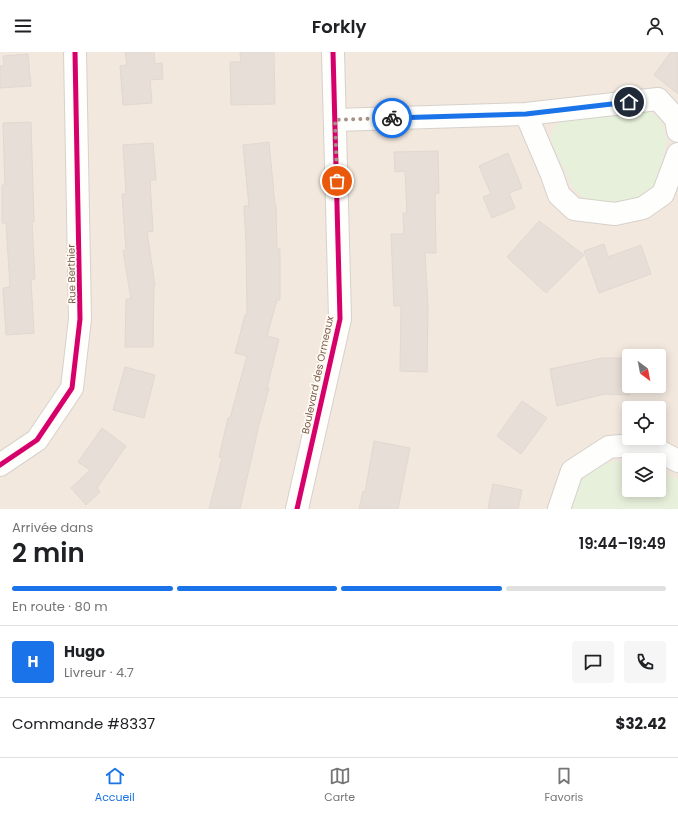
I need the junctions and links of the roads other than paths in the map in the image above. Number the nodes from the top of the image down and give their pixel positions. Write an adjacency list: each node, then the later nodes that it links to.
1 (75, 52): 8 (street, Rue Berthier)
2 (333, 52): 4 (street, Boulevard des Ormeaux)
3 (526, 114): 4 (street); 5 (street); 6 (street)
4 (335, 120): 9 (street, Boulevard des Ormeaux)
5 (678, 131)
6 (678, 154)
7 (678, 461): 10 (street)
8 (0, 465)
9 (297, 509)
10 (559, 509)

